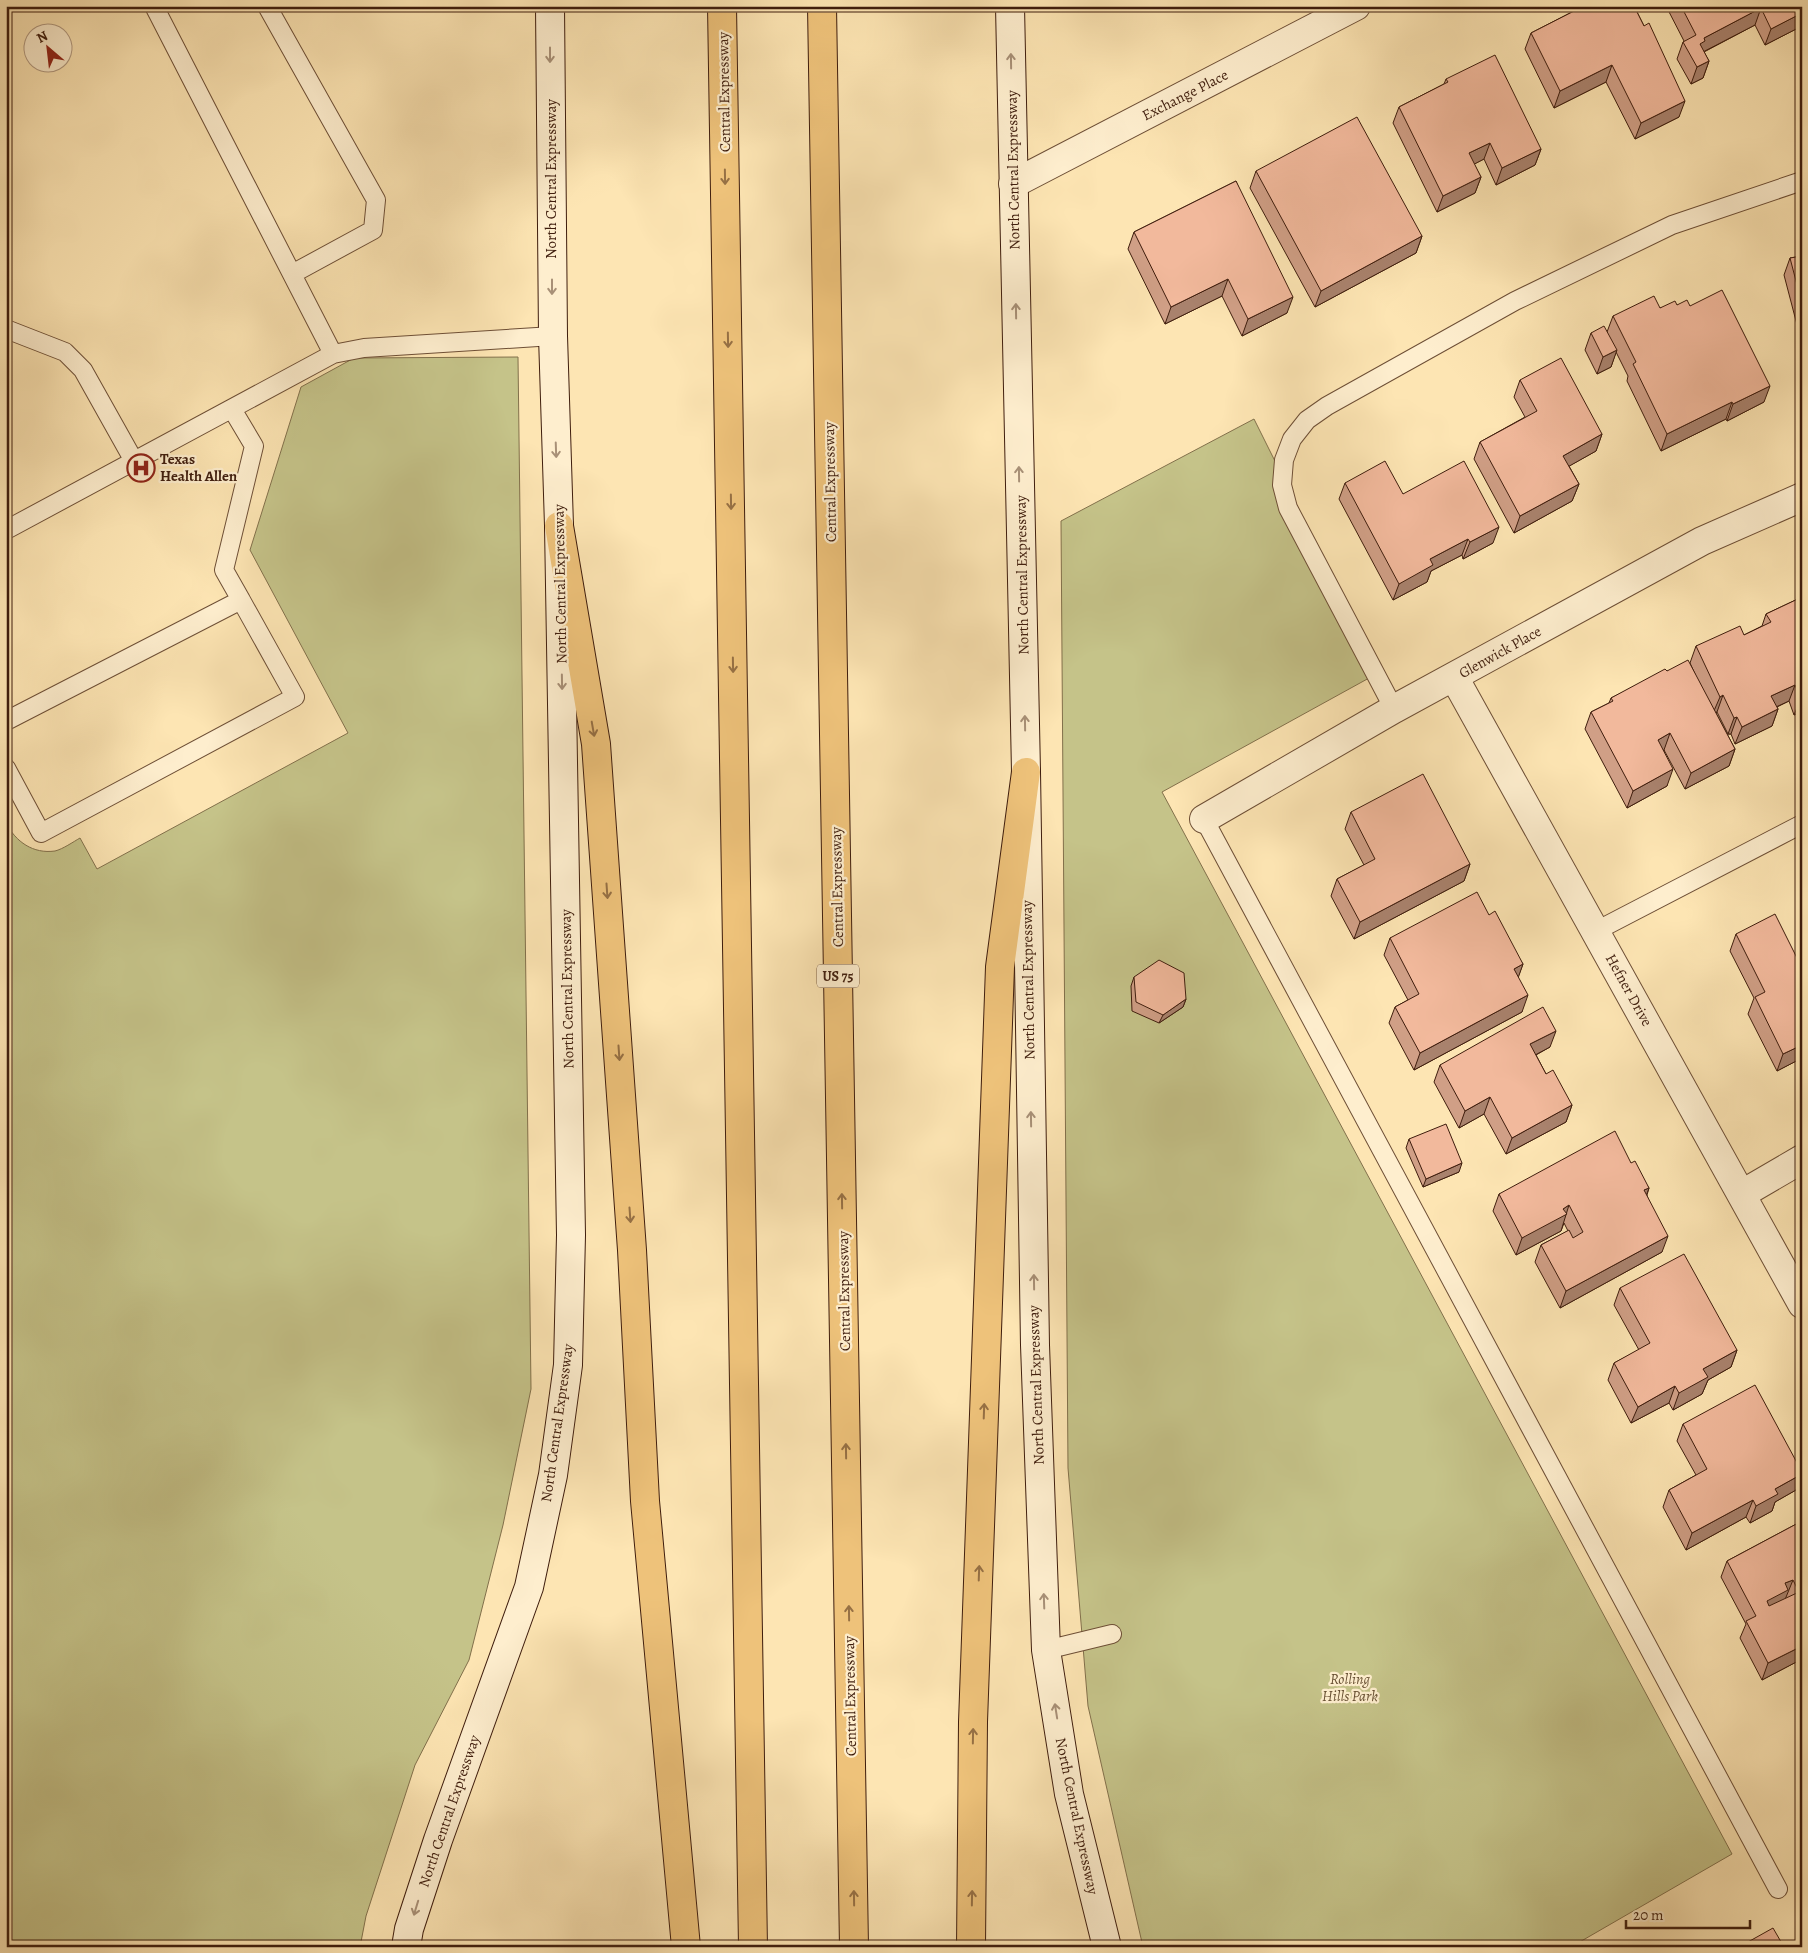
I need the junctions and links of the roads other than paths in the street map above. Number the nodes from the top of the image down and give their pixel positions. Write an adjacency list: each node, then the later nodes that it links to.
1 (154, 6): 10 (lane)
2 (267, 6): 10 (lane)
3 (550, 6): 12 (main road, North Central Expressway, one-way to 12)
4 (722, 6): 36 (highway, Central Expressway, one-way to 36)
5 (822, 6): 37 (highway, Central Expressway / US 75, one-way to 5)
6 (1010, 6): 9 (main road, North Central Expressway, one-way to 6)
7 (1356, 6): 9 (main road, Exchange Place)
8 (1802, 181): 21 (lane)
9 (1013, 184): 24 (main road, North Central Expressway, one-way to 9)
10 (292, 274): 13 (lane)
11 (6, 328): 15 (lane)
12 (553, 336): 13 (lane); 17 (main road, North Central Expressway, one-way to 17)
13 (333, 354): 14 (lane)
14 (232, 409): 15 (lane); 19 (lane)
15 (134, 461): 18 (lane)
16 (1802, 498): 20 (main road, Glenwick Place)
17 (559, 526): 34 (main road, North Central Expressway, one-way to 34); 35 (highway, one-way to 35)
18 (6, 530)
19 (240, 600): 22 (lane); 23 (lane)
20 (1454, 678): 21 (main road, Glenwick Place); 27 (main road, Hefner Drive)
21 (1394, 709): 25 (main road, Glenwick Place)
22 (6, 721)
23 (6, 768)
24 (1026, 772): 32 (main road, North Central Expressway, one-way to 24); 38 (highway, one-way to 24)
25 (1204, 819): 33 (lane)
26 (1802, 824): 27 (lane)
27 (1596, 931): 29 (main road, Hefner Drive)
28 (1802, 1159): 29 (main road)
29 (1742, 1194): 30 (main road, Hefner Drive)
30 (1802, 1304)
31 (1112, 1634): 32 (lane)
32 (1046, 1650): 39 (main road, North Central Expressway, one-way to 32)
33 (1778, 1889)
34 (406, 1947)
35 (686, 1947)
36 (753, 1947)
37 (854, 1947)
38 (971, 1947)
39 (1107, 1947)

